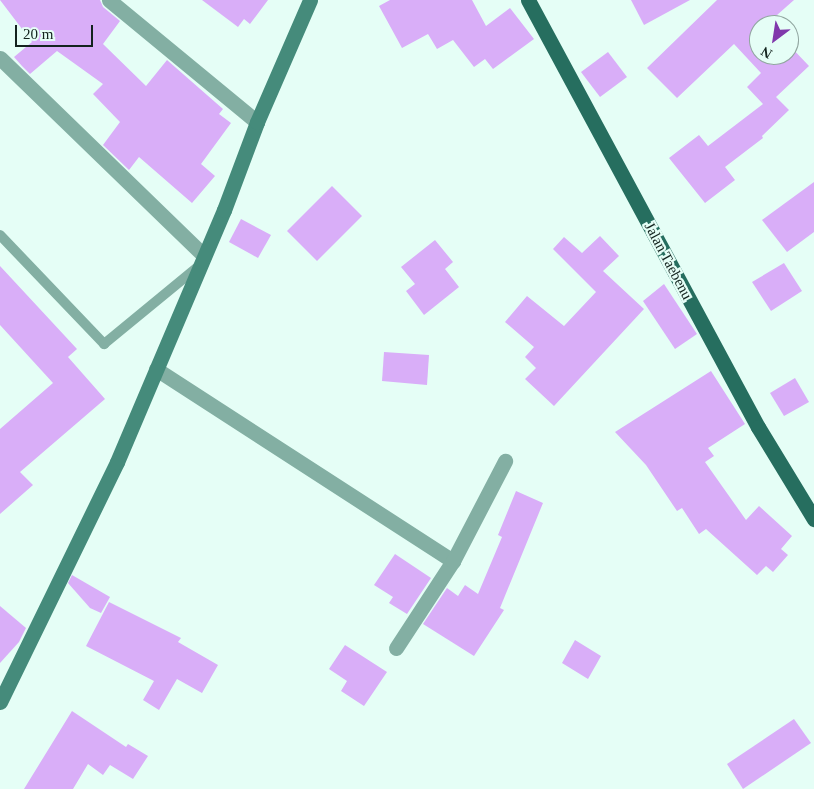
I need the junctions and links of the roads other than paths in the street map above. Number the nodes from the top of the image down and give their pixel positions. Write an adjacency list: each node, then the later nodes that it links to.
1 (109, 0): 5 (street)
2 (310, 0): 5 (street)
3 (528, 0): 10 (main road, Jalan Taebenu)
4 (0, 58): 7 (street)
5 (257, 122): 7 (street)
6 (0, 235): 7 (lane)
7 (202, 260): 8 (street)
8 (156, 369): 11 (street); 13 (street)
9 (505, 461): 11 (street)
10 (814, 519)
11 (453, 561): 12 (street)
12 (396, 648)
13 (0, 702)

